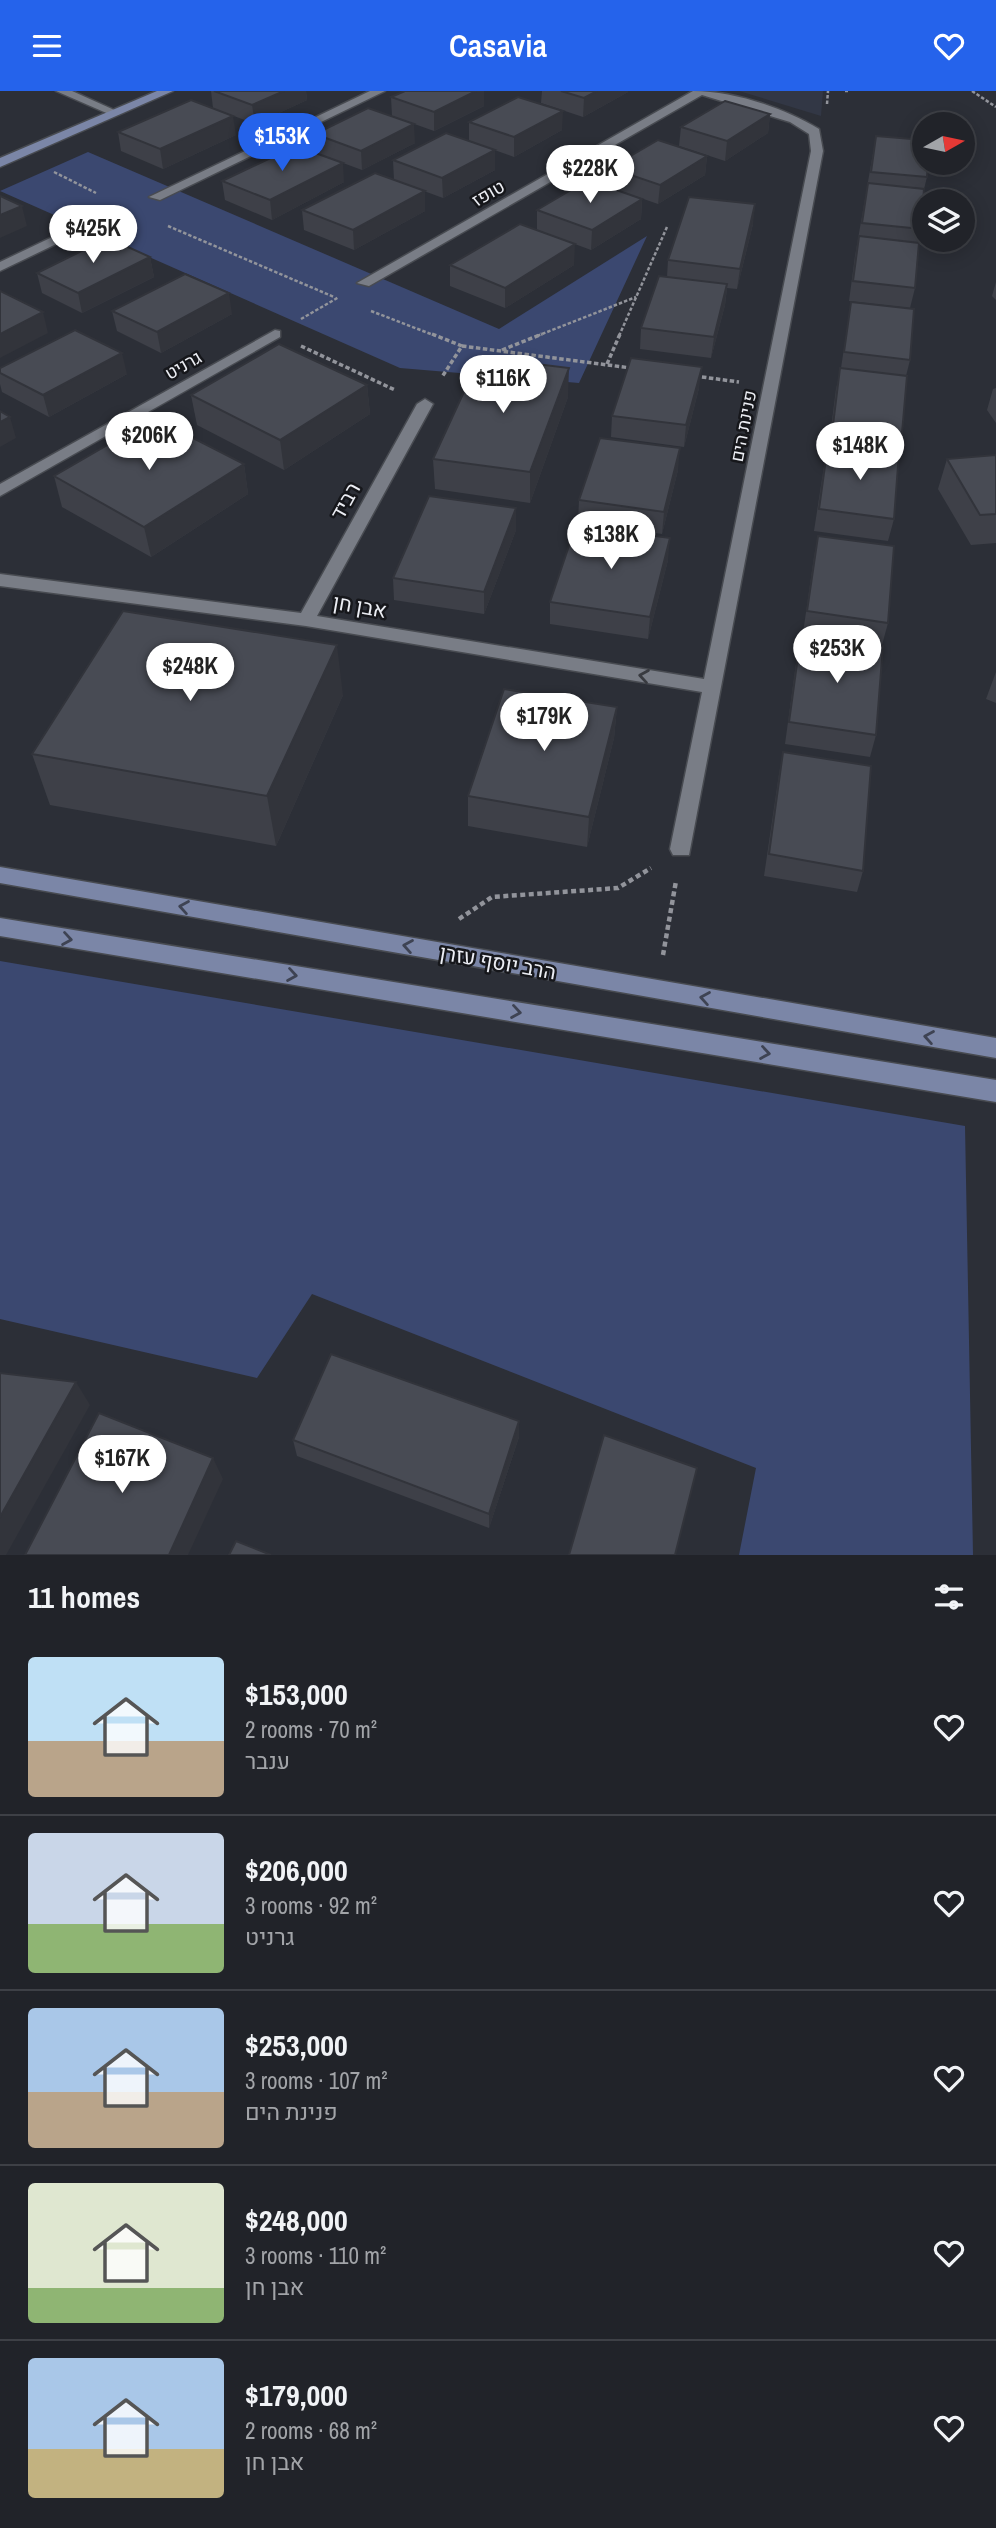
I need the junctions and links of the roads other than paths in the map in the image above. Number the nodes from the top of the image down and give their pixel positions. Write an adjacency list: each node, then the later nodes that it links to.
1 (62, 91): 5 (street)
2 (167, 91): 5 (street)
3 (379, 91): 7 (street)
4 (701, 91): 10 (street, טופז); 16 (street, פנינת הים)
5 (115, 113): 6 (street)
6 (0, 163)
7 (155, 197)
8 (95, 222): 9 (street)
9 (0, 267)
10 (364, 283)
11 (275, 334): 13 (street, גרניט)
12 (425, 404): 15 (street, רביד)
13 (0, 491)
14 (0, 580): 15 (street, אבן חן)
15 (306, 620): 16 (street, אבן חן, one-way to 15)
16 (711, 687): 17 (street, פנינת הים)
17 (681, 849)
18 (0, 875): 20 (street, הרב יוסף עזרן, one-way to 18)
19 (0, 927): 21 (street, one-way to 21)
20 (996, 1048)
21 (996, 1091)

